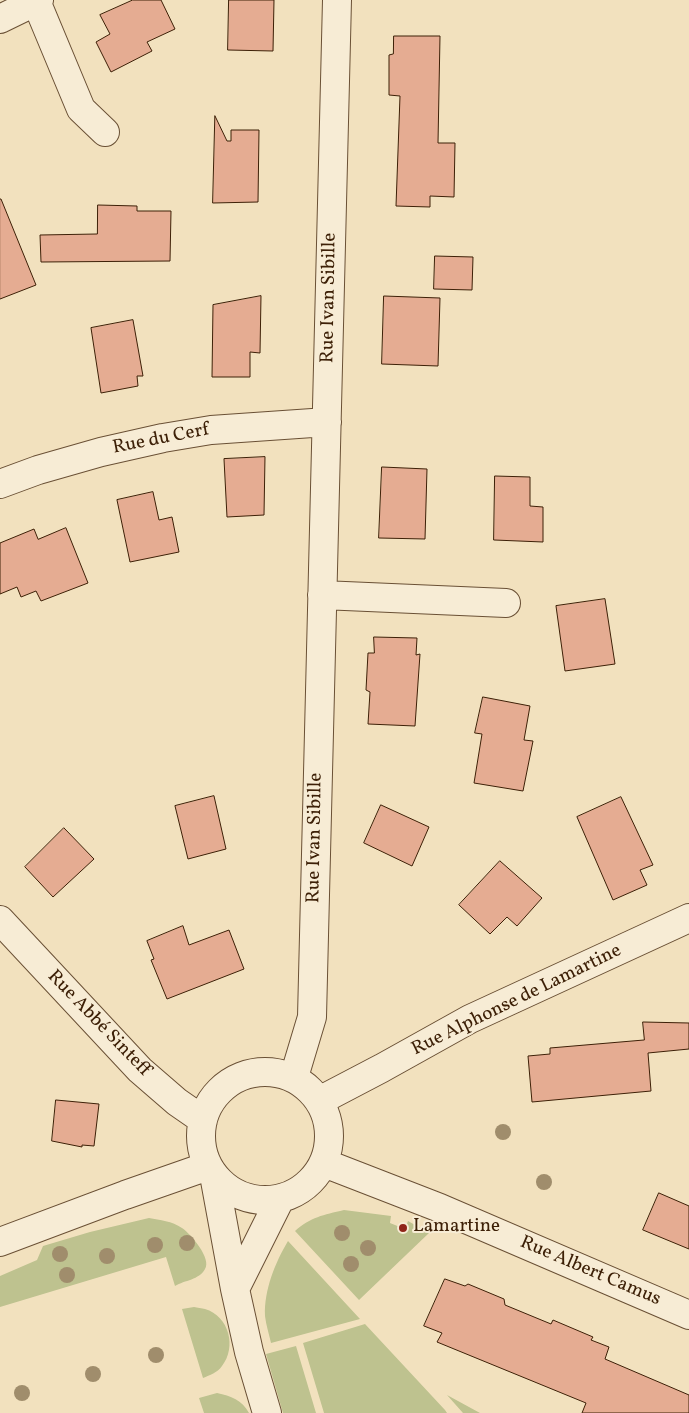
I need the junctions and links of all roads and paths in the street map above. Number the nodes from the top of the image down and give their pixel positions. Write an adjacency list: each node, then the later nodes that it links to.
1 (337, 0): 5 (street, Rue Ivan Sibille)
2 (38, 1): 3 (street); 4 (street)
3 (0, 19)
4 (105, 132)
5 (327, 422): 6 (street, Rue du Cerf); 7 (street, Rue Ivan Sibille)
6 (0, 484)
7 (322, 595): 8 (street); 11 (street, Rue Ivan Sibille)
8 (506, 603)
9 (689, 918): 12 (street, Rue Alphonse de Lamartine)
10 (0, 920): 13 (street, Rue Abbé Sinteff)
11 (294, 1078): 12 (street); 13 (street)
12 (319, 1101): 14 (street)
13 (202, 1120): 15 (street)
14 (324, 1163): 16 (street); 19 (street, Rue Albert Camus)
15 (211, 1170): 16 (street); 17 (street); 18 (street)
16 (280, 1198): 18 (street)
17 (0, 1242)
18 (235, 1289): 20 (street)
19 (689, 1315)
20 (267, 1413)

